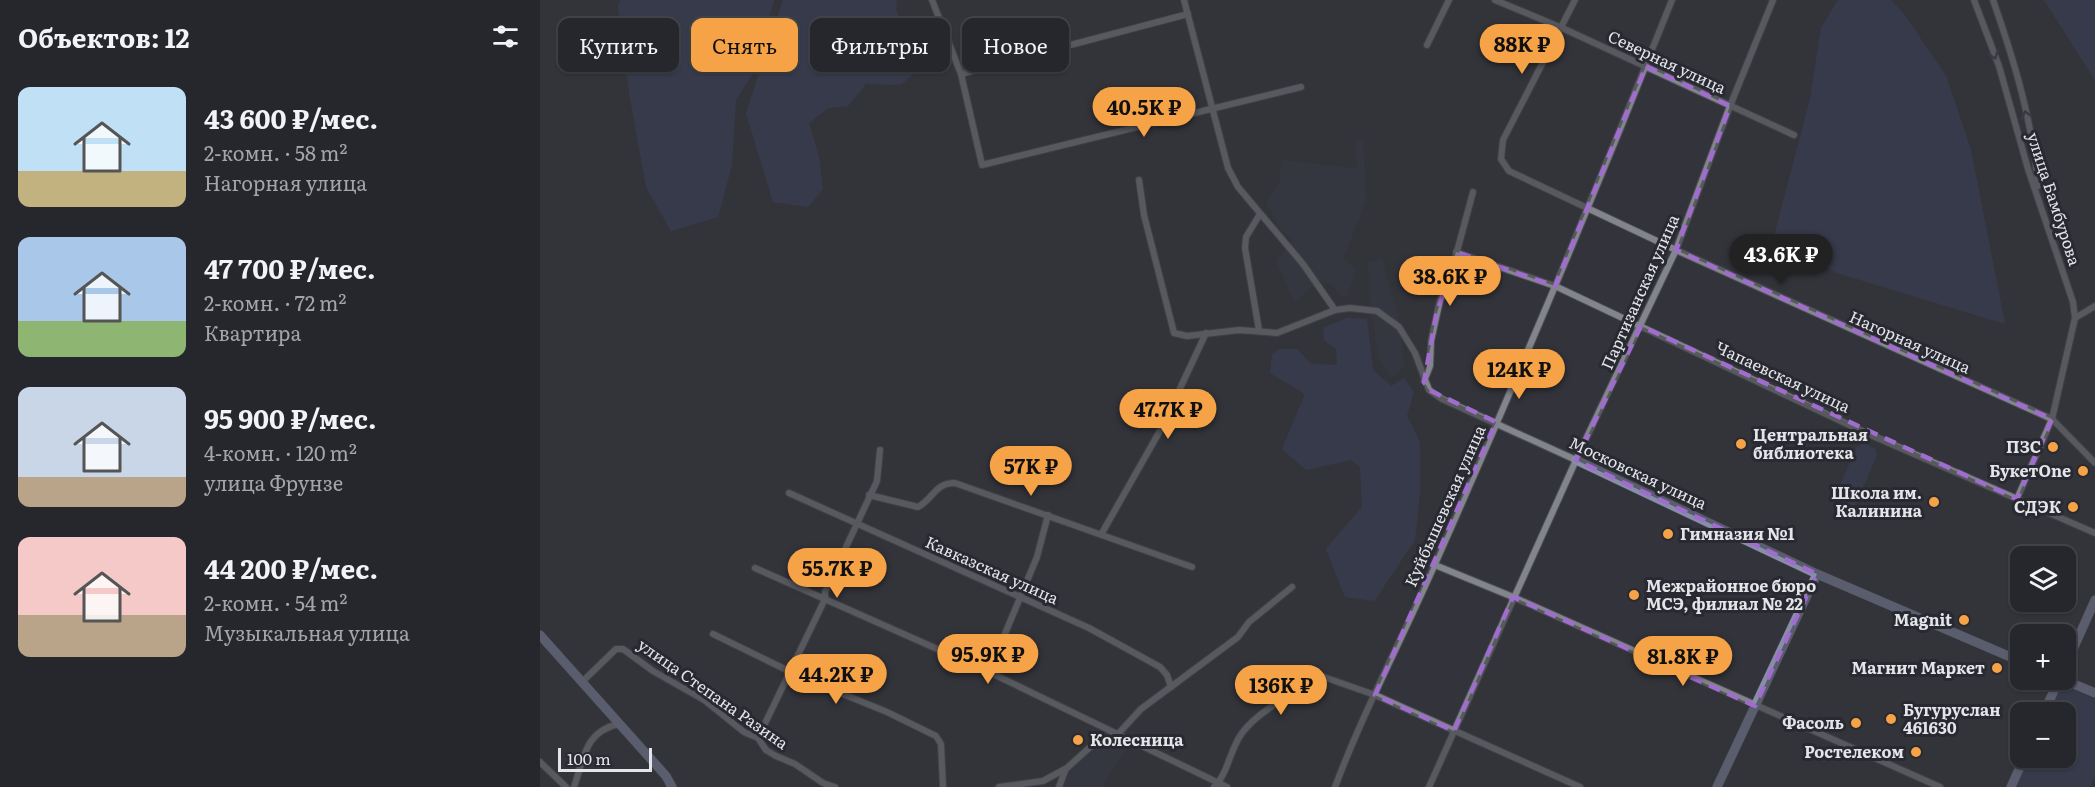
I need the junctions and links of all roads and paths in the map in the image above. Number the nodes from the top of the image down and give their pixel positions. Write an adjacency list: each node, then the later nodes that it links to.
1 (932, 0): 14 (street)
2 (1185, 0): 10 (street)
3 (1449, 0): 12 (street)
4 (1495, 0): 11 (street, Северная улица)
5 (1575, 0): 11 (street)
6 (1672, 0): 13 (street, Куйбышевская улица)
7 (1773, 0): 16 (street, Партизанская улица)
8 (1974, 0): 21 (street, улица Бамбурова, one-way to 21)
9 (1993, 0): 21 (street, one-way to 9)
10 (1188, 14): 14 (street); 17 (street)
11 (1562, 28): 13 (street, Северная улица); 22 (street, Нагорная улица)
12 (1427, 45)
13 (1646, 66): 16 (street, Северная улица); 22 (street, Куйбышевская улица)
14 (961, 74): 17 (street)
15 (1301, 87): 17 (street)
16 (1730, 106): 18 (street, Северная улица); 24 (street, Партизанская улица)
17 (1212, 108): 23 (street)
18 (1794, 135)
19 (1139, 180): 34 (street)
20 (1473, 192): 25 (street)
21 (2038, 193): 31 (street, улица Бамбурова)
22 (1588, 209): 24 (street, Нагорная улица); 26 (street, Куйбышевская улица)
23 (1260, 214): 28 (street); 33 (street)
24 (1676, 250): 32 (street, Партизанская улица); 36 (street, Нагорная улица)
25 (1456, 252): 26 (street, Чапаевская улица); 35 (street)
26 (1555, 286): 32 (street, Чапаевская улица); 37 (street, Куйбышевская улица)
27 (2095, 306): 29 (street)
28 (1335, 310): 33 (street); 35 (street)
29 (2089, 312): 30 (street); 31 (street)
30 (2095, 317)
31 (2075, 318): 36 (street, улица Бамбурова)
32 (1641, 326): 41 (street, Партизанская улица); 45 (street, Чапаевская улица)
33 (1259, 330): 34 (street)
34 (1206, 333): 48 (street)
35 (1424, 382): 37 (street, Московская улица)
36 (2052, 419): 38 (street, улица Бамбурова); 39 (street)
37 (1496, 422): 41 (street, Московская улица); 50 (street, Куйбышевская улица)
38 (2048, 430): 39 (street); 45 (street, улица Бамбурова)
39 (2063, 431): 42 (street)
40 (880, 450): 44 (street)
41 (1576, 460): 53 (street, Московская улица); 55 (street, Партизанская улица)
42 (2095, 463)
43 (789, 493): 47 (street, Кавказская улица)
44 (869, 495): 46 (street); 47 (street)
45 (2017, 499): 49 (street, Чапаевская улица)
46 (1048, 515): 48 (street); 56 (street)
47 (855, 524): 56 (street, Кавказская улица); 57 (street)
48 (1102, 533): 51 (street)
49 (2095, 533)
50 (1435, 565): 55 (street); 69 (street, Куйбышевская улица)
51 (1192, 567)
52 (755, 568): 57 (street)
53 (1816, 574): 62 (street, Московская улица); 70 (street)
54 (1292, 587): 67 (street)
55 (1513, 597): 70 (street); 72 (street, Партизанская улица)
56 (1021, 598): 64 (street); 67 (street, Кавказская улица)
57 (825, 599): 63 (street); 64 (street)
58 (2095, 600): 61 (street)
59 (713, 634): 63 (street)
60 (540, 635): 65 (street)
61 (2076, 643)
62 (2010, 657)
63 (791, 672): 74 (street); 86 (street)
64 (989, 672): 73 (street)
65 (582, 682): 71 (street); 74 (street, улица Степана Разина)
66 (2076, 686): 68 (street)
67 (1171, 687): 73 (street)
68 (2095, 693)
69 (1375, 695): 72 (street); 80 (street); 91 (street, Куйбышевская улица)
70 (1755, 706): 94 (street); 95 (street)
71 (619, 724): 78 (street); 82 (street)
72 (1454, 731): 92 (street, Партизанская улица); 93 (street)
73 (1118, 734): 76 (street); 80 (street)
74 (758, 738): 85 (street, улица Степана Разина)
75 (540, 762): 81 (street)
76 (1067, 768): 79 (street); 89 (street)
77 (2020, 768): 96 (street)
78 (666, 776): 83 (street); 84 (street)
79 (1043, 781): 87 (street); 88 (street)
80 (1216, 785): 90 (street)
81 (566, 787)
82 (574, 787)
83 (672, 787)
84 (676, 787)
85 (835, 787)
86 (943, 787)
87 (999, 787)
88 (1053, 787)
89 (1059, 787)
90 (1227, 787)
91 (1335, 787)
92 (1429, 787)
93 (1580, 787)
94 (1718, 787)
95 (1940, 787)
96 (2011, 787)

